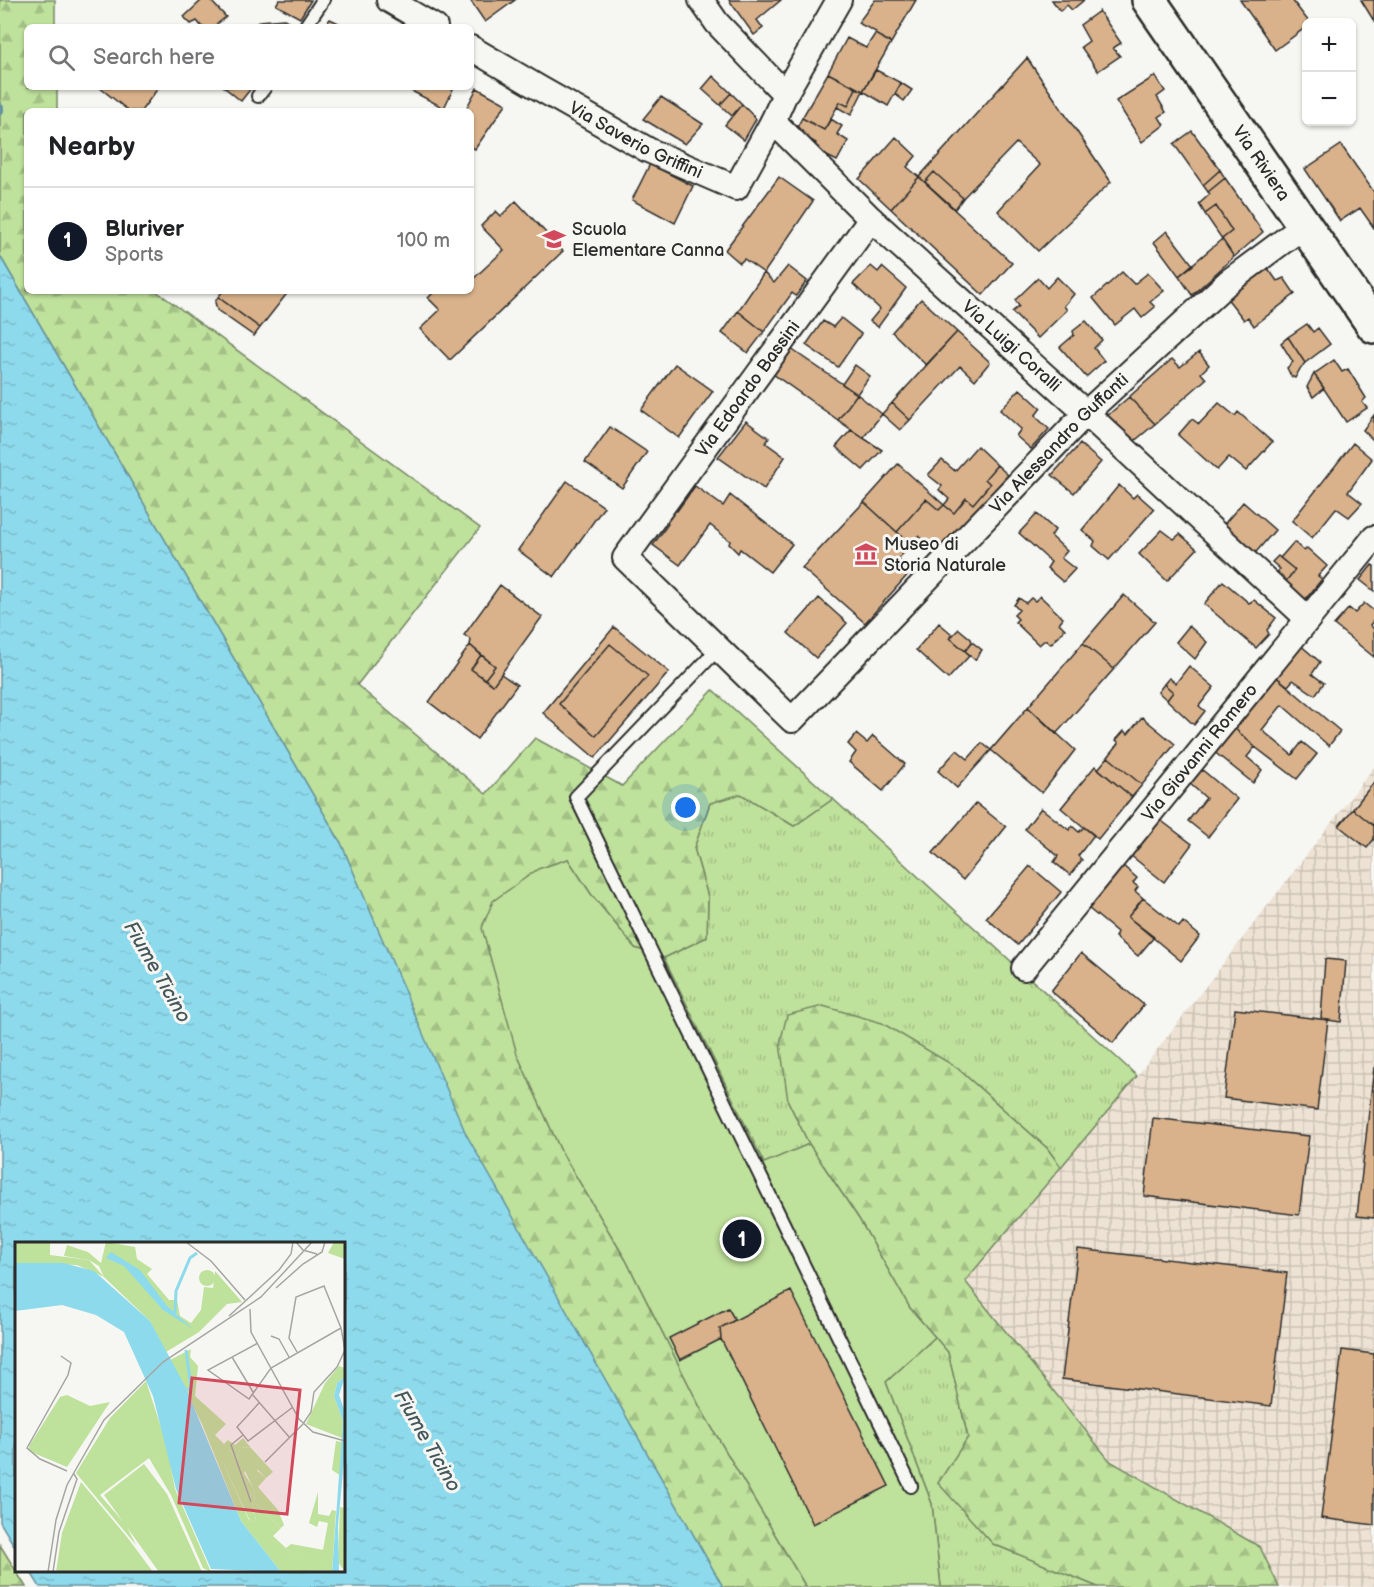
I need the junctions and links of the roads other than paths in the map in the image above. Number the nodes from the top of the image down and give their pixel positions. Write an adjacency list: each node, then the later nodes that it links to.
1 (323, 0): 6 (lane)
2 (389, 0): 7 (street)
3 (700, 0): 9 (street)
4 (839, 0): 9 (street, Via Saverio Griffini)
5 (1149, 0): 12 (street, Via Riviera)
6 (307, 24)
7 (430, 24)
8 (474, 50): 10 (street, Via Saverio Griffini)
9 (785, 94): 10 (street, Via Saverio Griffini)
10 (773, 121): 11 (street, Via Luigi Coralli)
11 (871, 219): 14 (street, Via Luigi Coralli); 16 (street, Via Edoardo Bassini)
12 (1305, 225): 13 (street, Via Riviera); 14 (street, Via Alessandro Guffanti)
13 (1374, 326)
14 (1086, 414): 17 (street, Via Luigi Coralli); 18 (street, Via Alessandro Guffanti)
15 (1374, 538): 17 (street, Via Giovanni Romero)
16 (625, 558): 18 (street, Via Alessandro Guffanti)
17 (1308, 619): 19 (street, Via Giovanni Romero)
18 (718, 649): 20 (lane)
19 (1024, 968)
20 (911, 1486)

